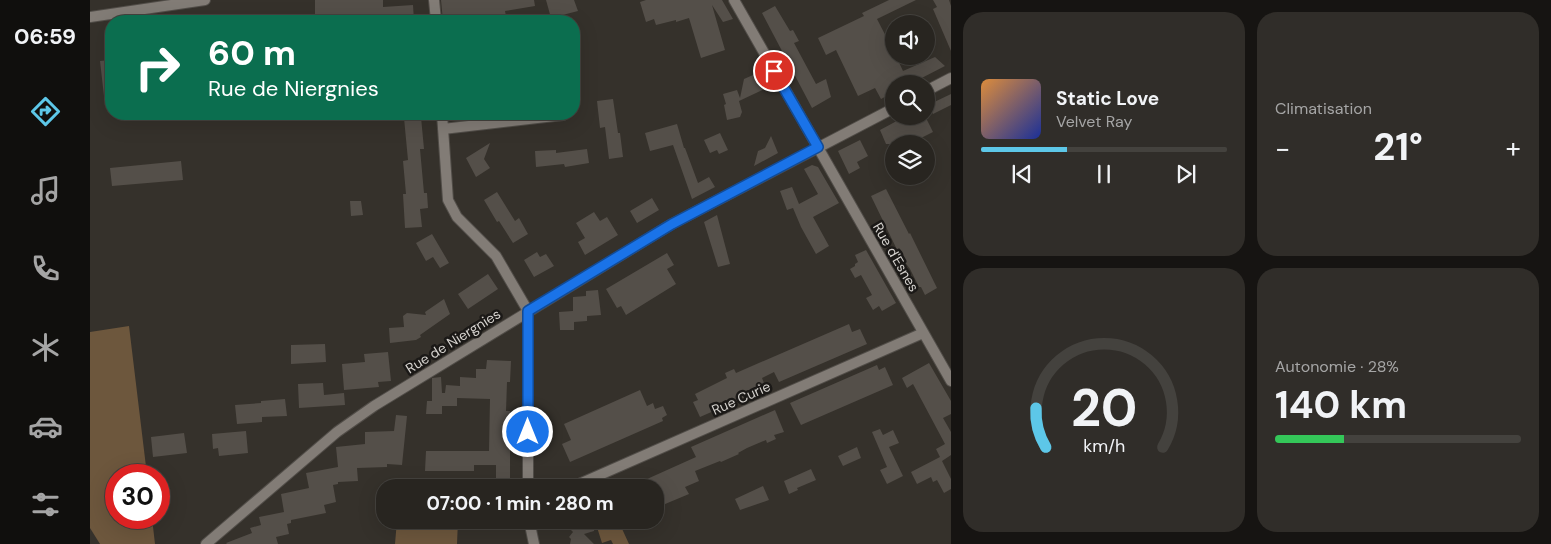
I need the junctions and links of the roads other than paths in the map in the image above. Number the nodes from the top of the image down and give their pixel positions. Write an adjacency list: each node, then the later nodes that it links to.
1 (205, 0): 5 (street)
2 (434, 0): 4 (street)
3 (734, 0): 12 (street, Rue d'Esnes)
4 (435, 15)
5 (90, 17)
6 (951, 78): 7 (street)
7 (935, 86)
8 (885, 113): 12 (street, Rue de Niergnies)
9 (442, 120): 11 (street)
10 (520, 120): 11 (street)
11 (443, 129): 13 (street)
12 (818, 147): 13 (street, Rue de Niergnies); 14 (street, Rue d'Esnes)
13 (528, 311): 16 (street); 19 (street, Rue de Niergnies)
14 (923, 333): 15 (street, Rue d'Esnes); 17 (street, Rue Curie)
15 (951, 381)
16 (528, 479)
17 (590, 479)
18 (531, 529): 20 (street)
19 (206, 544)
20 (534, 544)

